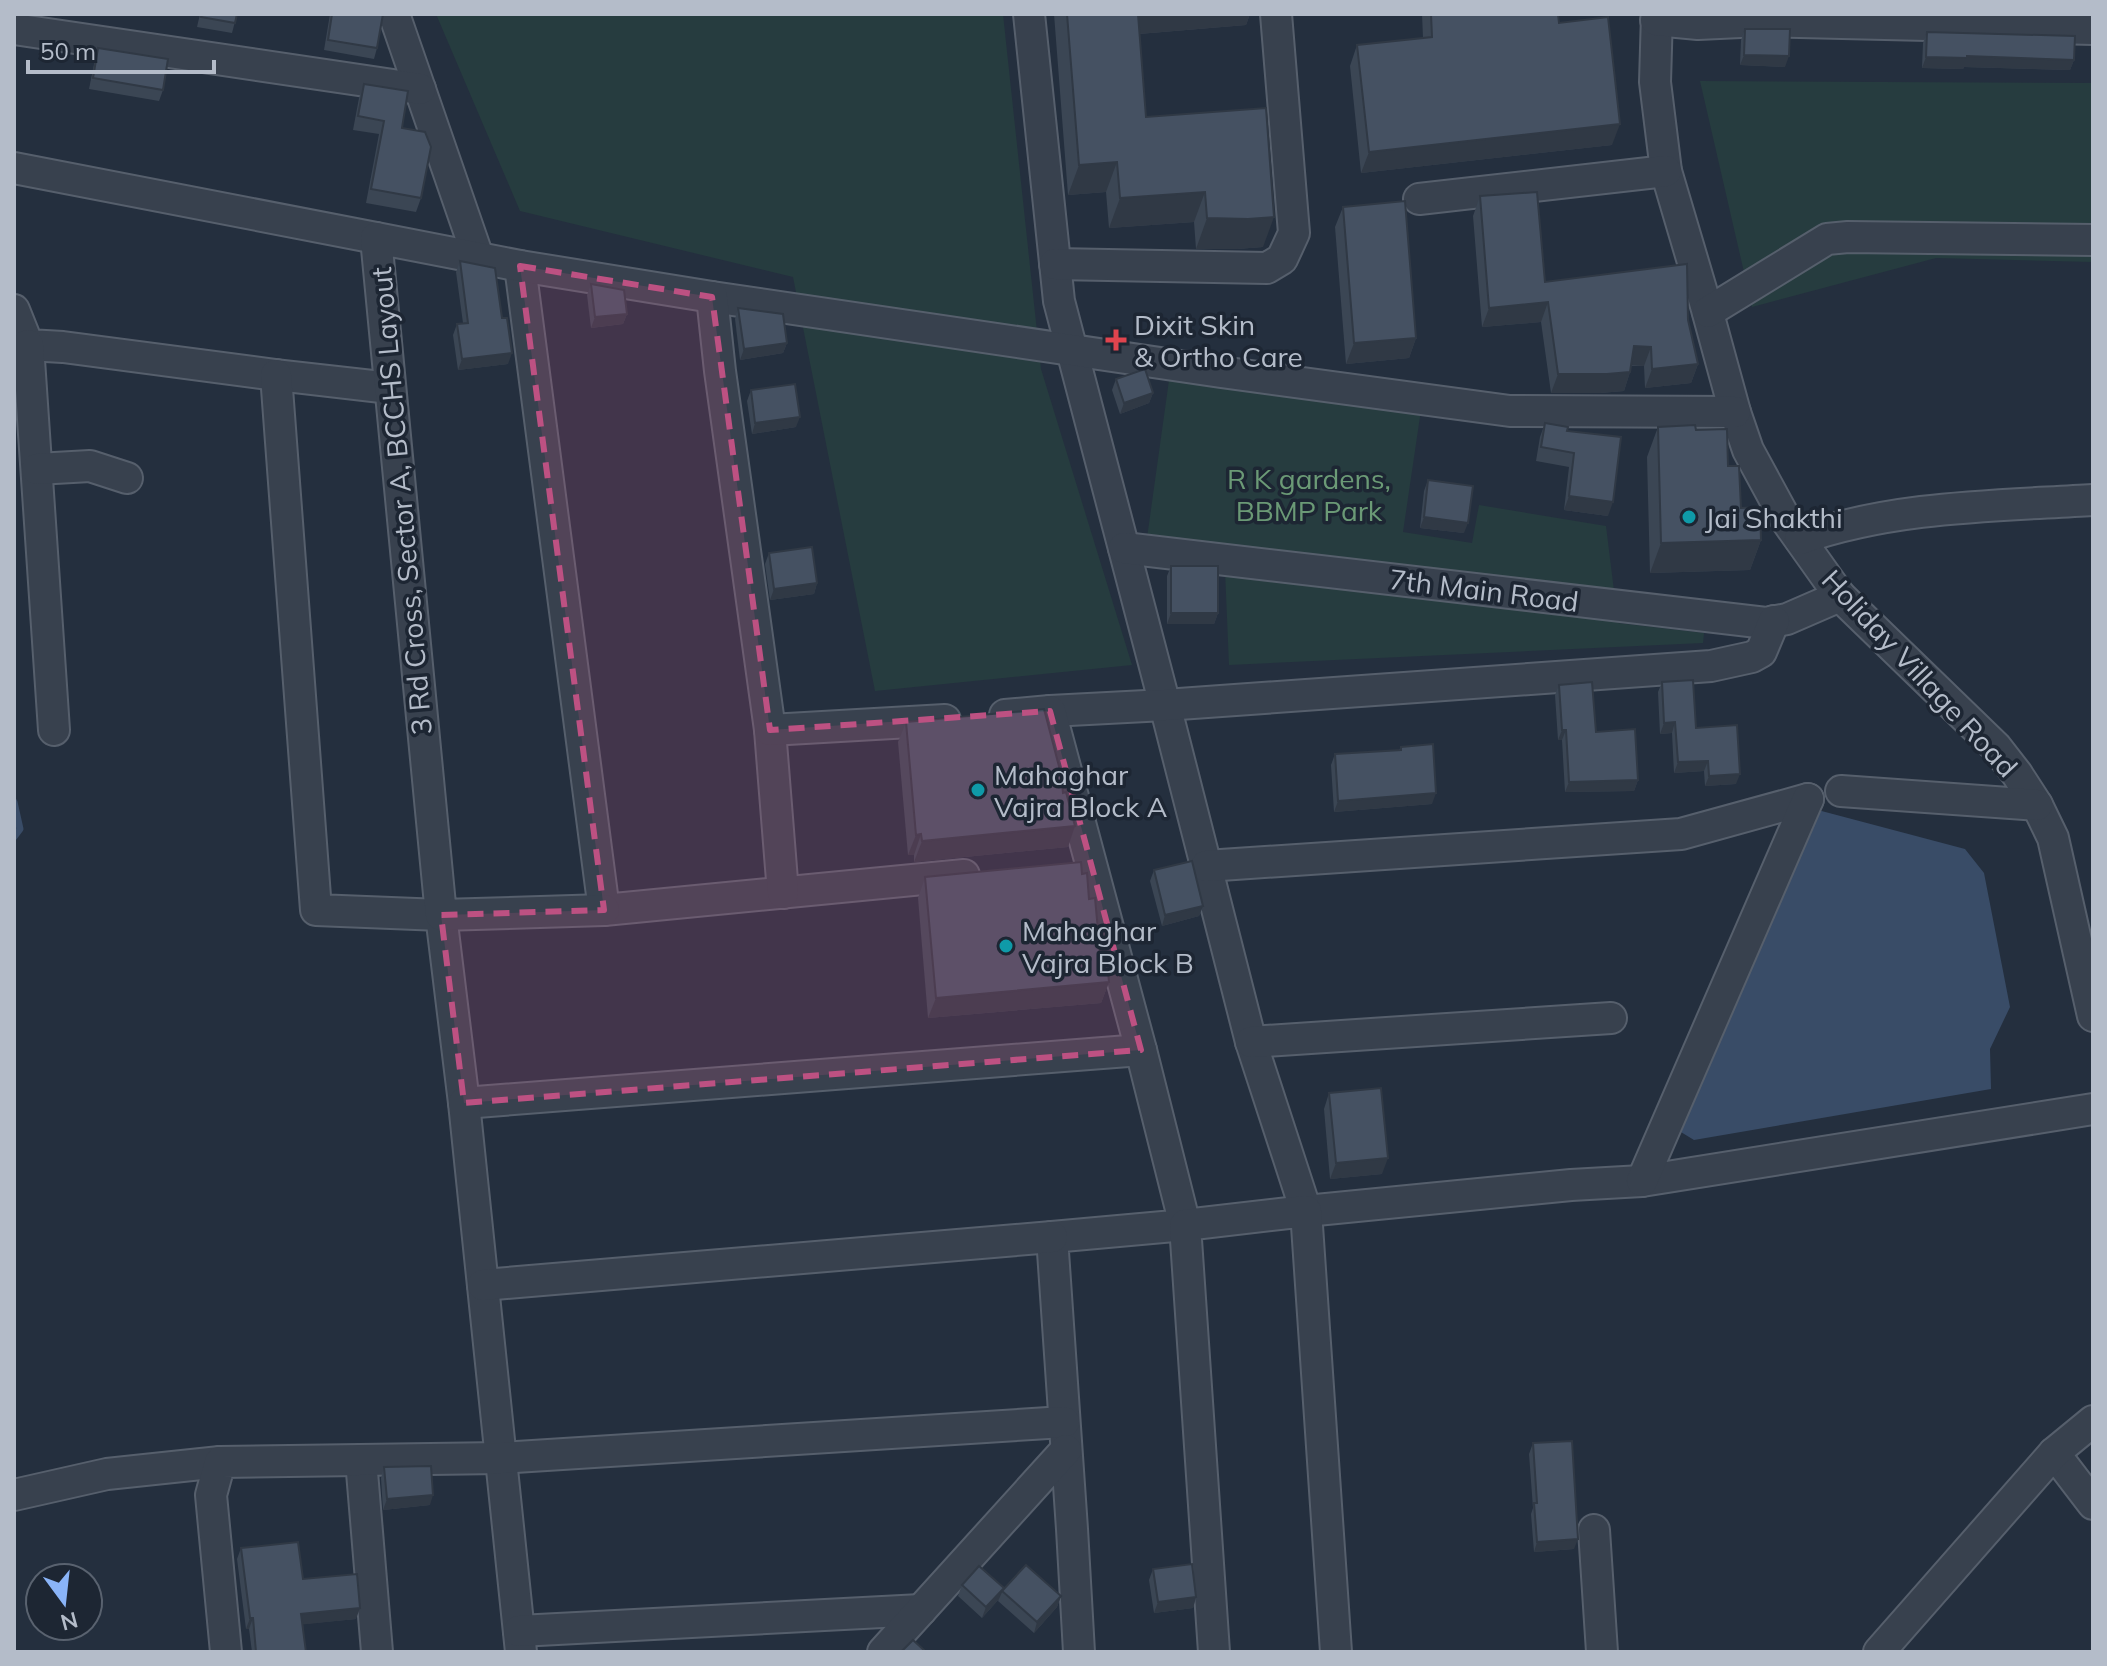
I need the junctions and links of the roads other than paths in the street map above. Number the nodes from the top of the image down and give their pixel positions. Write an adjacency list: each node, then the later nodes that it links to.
1 (394, 14): 8 (street)
2 (1029, 14): 15 (street)
3 (1276, 14): 15 (street)
4 (1656, 17): 5 (street); 10 (street, Holiday Village Road)
5 (1762, 18): 7 (street)
6 (14, 29): 8 (street)
7 (2093, 29)
8 (420, 89): 14 (street)
9 (14, 168): 12 (street)
10 (1666, 171): 11 (street); 19 (street, Holiday Village Road)
11 (1419, 199)
12 (376, 238): 14 (street, 3 Rd Cross, Sector A, BCCHS Layout); 23 (street, 3 Rd Cross, Sector A, BCCHS Layout)
13 (2093, 240): 19 (street)
14 (478, 257): 16 (street, 3 Rd Cross, Sector A, BCCHS Layout)
15 (1055, 264): 21 (street)
16 (520, 266): 17 (street, 3 Rd Cross, Sector A, BCCHS Layout); 43 (street)
17 (712, 297): 21 (street, 3 Rd Cross, Sector A, BCCHS Layout); 35 (street)
18 (14, 310): 20 (street)
19 (1708, 312): 24 (street, Holiday Village Road)
20 (28, 345): 22 (street); 25 (street)
21 (1072, 350): 24 (street, 3 Rd Cross, Sector A, BCCHS Layout); 29 (street)
22 (276, 375): 23 (street); 44 (street)
23 (390, 388): 44 (street, 3 Rd Cross, Sector A, BCCHS Layout)
24 (1735, 412): 28 (street, Holiday Village Road)
25 (37, 469): 26 (street); 34 (street)
26 (127, 478)
27 (2093, 500): 28 (street)
28 (1800, 539): 30 (street, Holiday Village Road)
29 (1124, 548): 31 (street, 7th Main Road); 32 (street)
30 (1840, 596): 31 (street, 7th Main Road); 37 (street, Holiday Village Road)
31 (1774, 621): 32 (street)
32 (1165, 705): 33 (street); 40 (street)
33 (1050, 711): 35 (street); 38 (street)
34 (54, 730)
35 (770, 730): 42 (street)
36 (1841, 791): 37 (street)
37 (2037, 805): 45 (street, Holiday Village Road)
38 (1091, 863): 39 (street); 49 (street)
39 (1060, 866)
40 (1206, 866): 48 (street); 52 (street)
41 (997, 872): 42 (street)
42 (783, 893): 43 (street)
43 (604, 910): 44 (street)
44 (441, 915): 50 (street, 3 Rd Cross, Sector A, BCCHS Layout)
45 (2088, 967): 46 (street, Holiday Village Road)
46 (2093, 1016)
47 (1611, 1018): 48 (street)
48 (1251, 1042): 53 (street)
49 (1141, 1050): 50 (street); 54 (street)
50 (464, 1103): 56 (street, 3 Rd Cross, Sector A, BCCHS Layout)
51 (2093, 1109): 52 (street)
52 (1642, 1181): 53 (street)
53 (1306, 1211): 54 (street); 73 (street)
54 (1185, 1225): 55 (street); 72 (street)
55 (1052, 1237): 56 (street); 58 (street)
56 (483, 1285): 60 (street, 3 Rd Cross, Sector A, BCCHS Layout)
57 (2093, 1421): 59 (street)
58 (1065, 1436): 60 (street); 66 (street); 68 (street)
59 (2054, 1453): 64 (street); 75 (street)
60 (501, 1458): 61 (street); 67 (street, 3 Rd Cross, Sector A, BCCHS Layout)
61 (361, 1460): 62 (street); 70 (street)
62 (220, 1462): 63 (street); 69 (street)
63 (14, 1495)
64 (2093, 1504)
65 (1594, 1530): 74 (street)
66 (921, 1610): 67 (street); 71 (street)
67 (520, 1642)
68 (1074, 1647)
69 (226, 1652)
70 (377, 1652)
71 (883, 1652)
72 (1214, 1652)
73 (1336, 1652)
74 (1602, 1652)
75 (1879, 1652)

